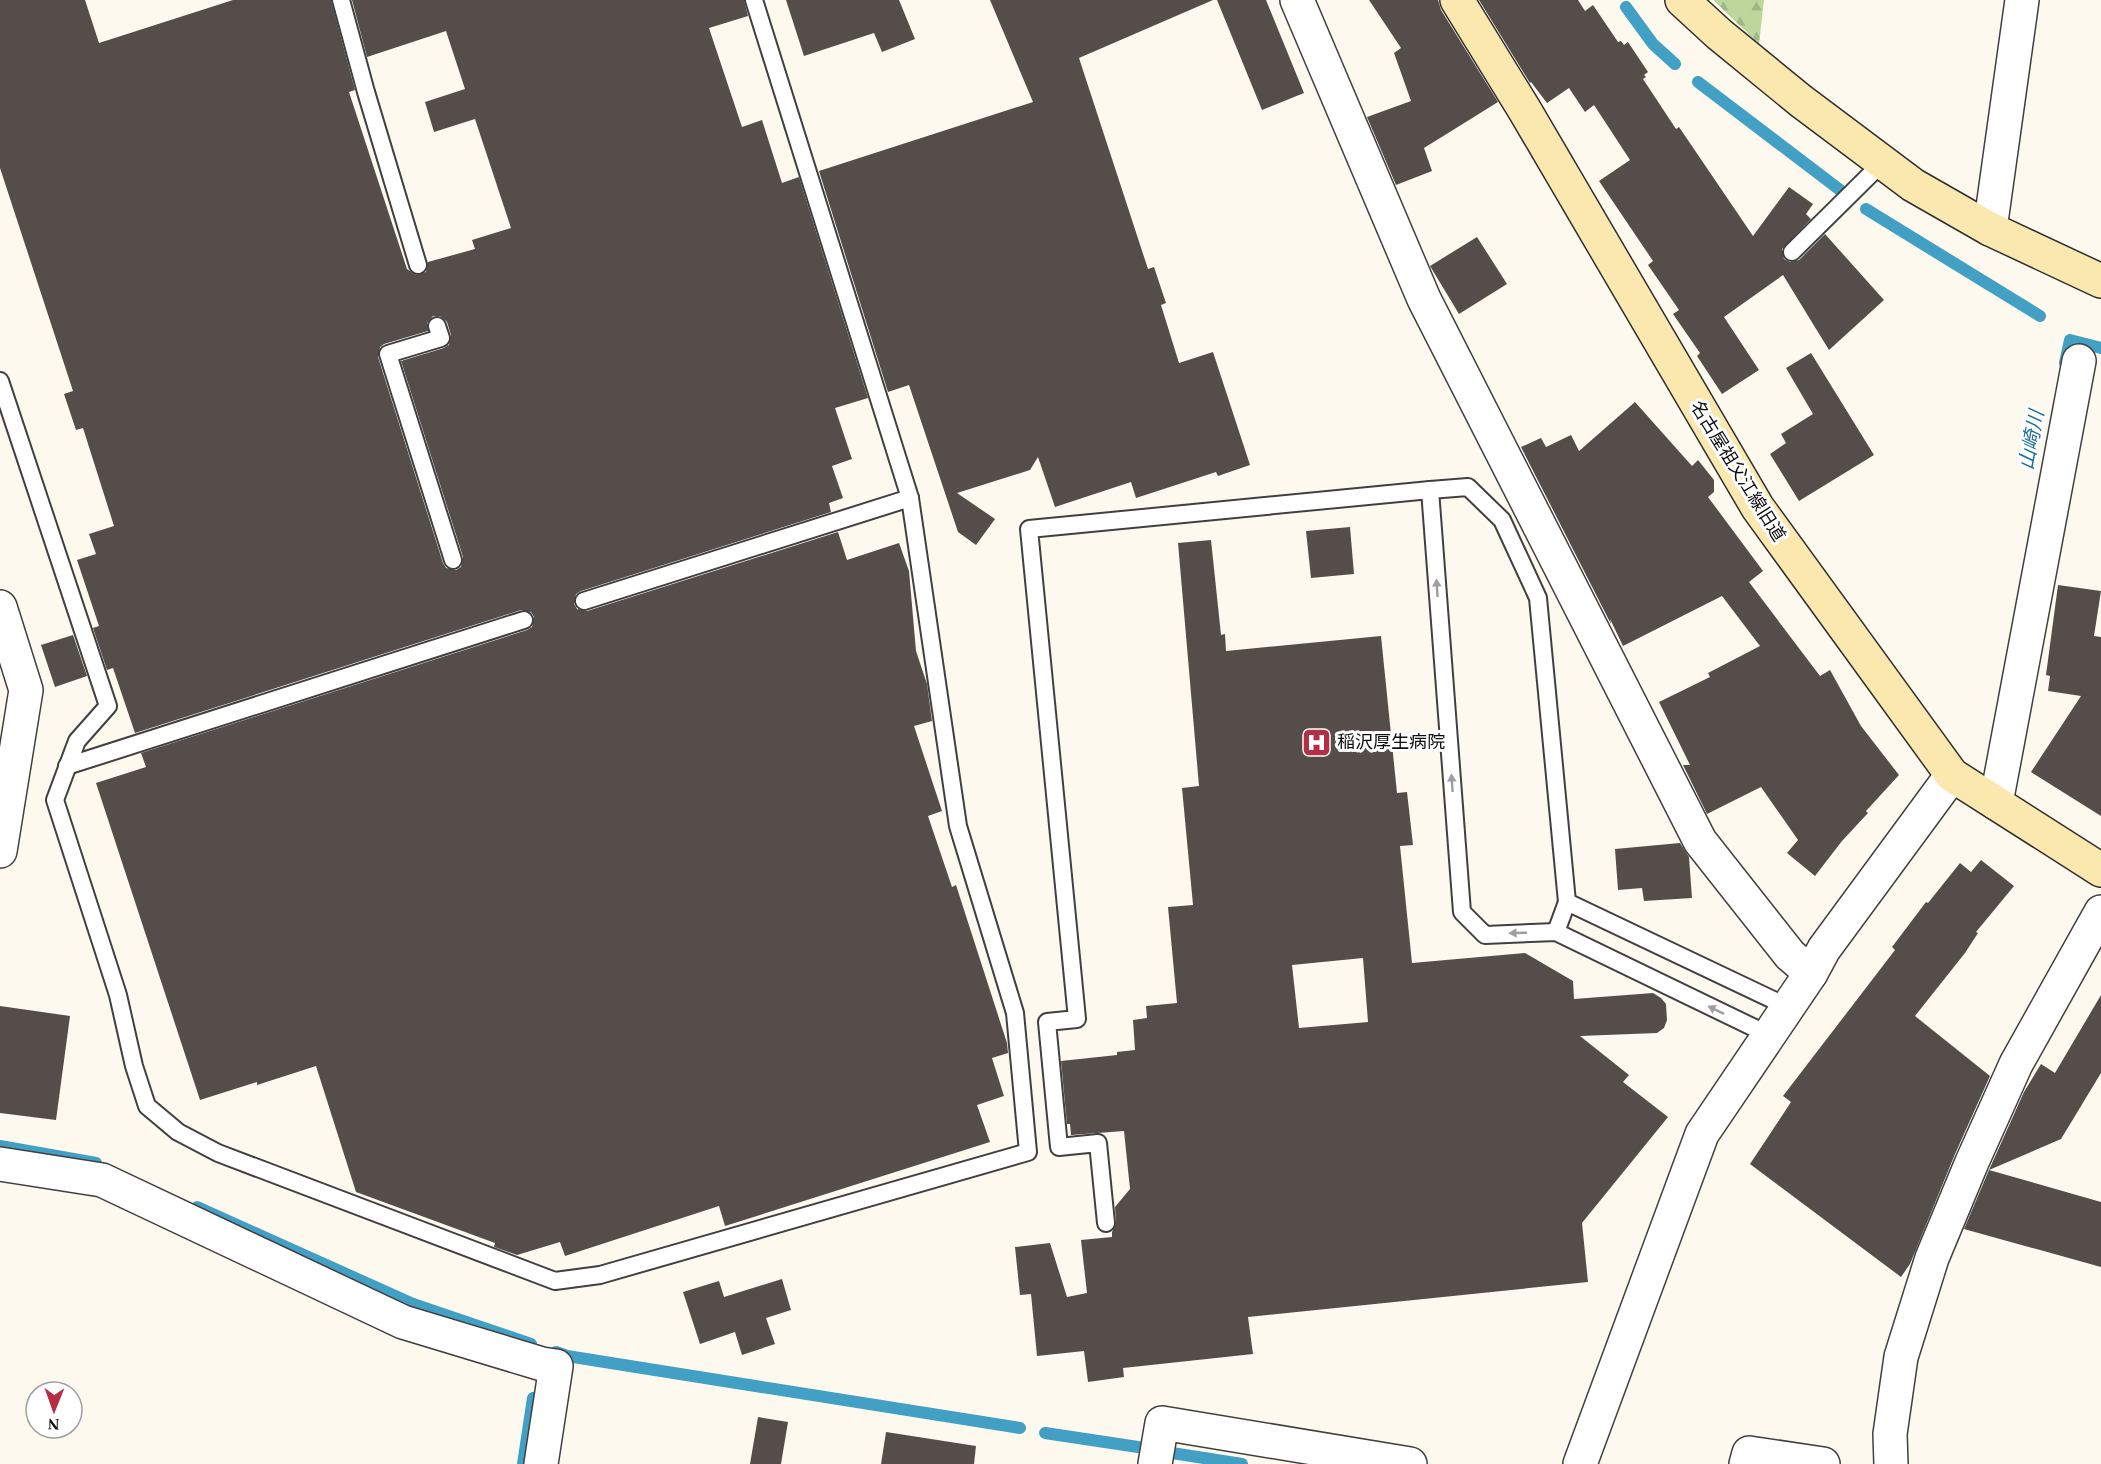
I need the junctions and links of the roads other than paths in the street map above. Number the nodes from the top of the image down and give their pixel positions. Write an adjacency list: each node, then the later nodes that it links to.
1 (342, 0): 10 (lane)
2 (754, 0): 16 (lane)
3 (1297, 0): 29 (street)
4 (1457, 0): 22 (street, 名古屋祖父江線旧道)
5 (1683, 0): 7 (street)
6 (2022, 0): 8 (street)
7 (1882, 163): 8 (street); 9 (lane)
8 (1990, 229): 11 (street)
9 (1792, 252)
10 (418, 265)
11 (2101, 281)
12 (437, 326): 17 (lane)
13 (2079, 361): 23 (street)
14 (0, 381): 21 (lane)
15 (1430, 490): 26 (lane); 28 (lane, one-way to 15); 33 (lane)
16 (910, 498): 18 (lane); 21 (lane)
17 (453, 560)
18 (584, 601)
19 (0, 607): 24 (street)
20 (524, 620): 21 (lane)
21 (67, 766)
22 (1952, 775): 23 (street, 名古屋祖父江線旧道); 29 (street)
23 (1996, 803): 25 (street, 名古屋祖父江線旧道)
24 (0, 851)
25 (2101, 870)
26 (1567, 902): 28 (lane); 30 (lane)
27 (2101, 912): 41 (street)
28 (1556, 932): 31 (lane, one-way to 28)
29 (1812, 973): 30 (street)
30 (1788, 1007): 31 (street)
31 (1769, 1035): 38 (street)
32 (0, 1164): 35 (street)
33 (1106, 1223)
34 (1335, 1458): 36 (street); 37 (street)
35 (541, 1464)
36 (1155, 1464)
37 (1410, 1464)
38 (1580, 1464)
39 (1746, 1464): 40 (street)
40 (1823, 1464)
41 (1891, 1464)

